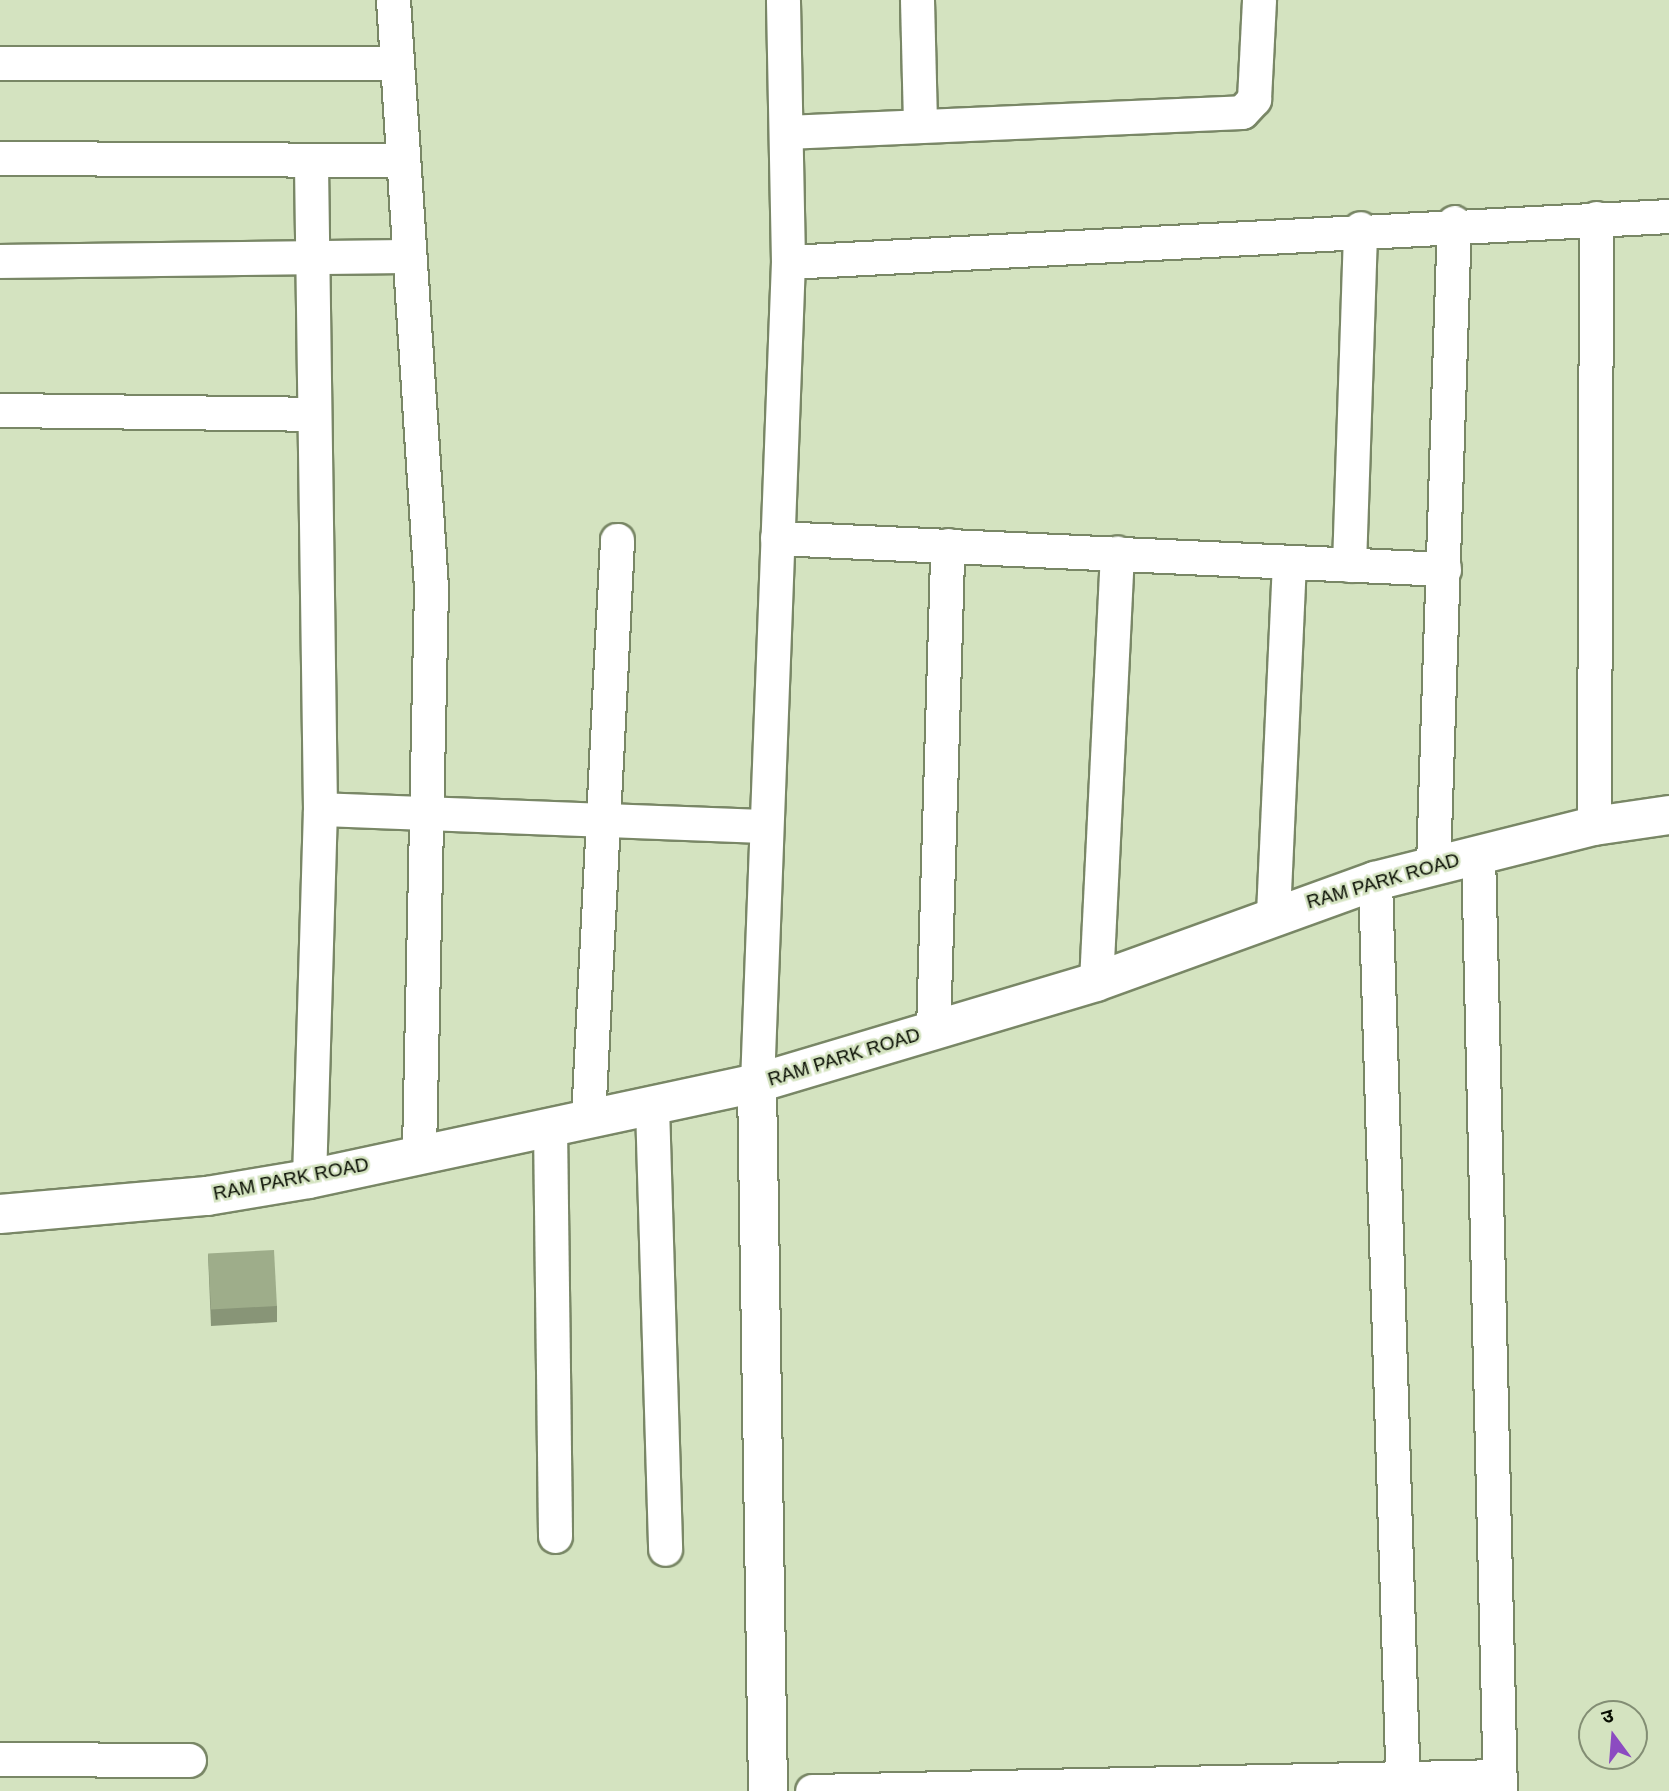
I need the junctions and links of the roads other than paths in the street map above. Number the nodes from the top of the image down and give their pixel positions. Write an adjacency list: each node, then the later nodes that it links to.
1 (393, 0): 6 (street)
2 (783, 0): 8 (street)
3 (917, 0): 7 (street)
4 (1259, 0): 7 (street)
5 (0, 63): 6 (street)
6 (396, 63): 10 (street)
7 (920, 126): 8 (street)
8 (786, 132): 19 (street)
9 (0, 158): 11 (street)
10 (403, 160): 11 (street); 17 (street)
11 (311, 161): 16 (street)
12 (1669, 216): 13 (street)
13 (1596, 218): 14 (street); 34 (street)
14 (1454, 222): 15 (street); 28 (street)
15 (1360, 228): 19 (street); 27 (street)
16 (311, 255): 17 (street); 18 (street); 21 (street)
17 (409, 256): 30 (street)
18 (0, 261)
19 (789, 262): 22 (street)
20 (0, 410): 21 (street)
21 (313, 414): 29 (street)
22 (777, 538): 24 (street); 33 (street)
23 (617, 540): 32 (street)
24 (947, 545): 25 (street); 40 (street)
25 (1117, 554): 26 (street); 39 (street)
26 (1289, 562): 27 (street); 38 (street)
27 (1349, 565): 28 (street)
28 (1444, 569): 36 (street)
29 (320, 809): 30 (street); 46 (street)
30 (431, 813): 32 (street); 45 (street)
31 (1669, 815): 34 (street, RAM PARK ROAD)
32 (603, 820): 33 (street); 43 (street)
33 (765, 826): 41 (street)
34 (1594, 826): 35 (street, RAM PARK ROAD)
35 (1478, 853): 36 (street, RAM PARK ROAD); 52 (street)
36 (1433, 864): 37 (street, RAM PARK ROAD)
37 (1375, 881): 38 (street, RAM PARK ROAD); 53 (street)
38 (1273, 914): 39 (street, RAM PARK ROAD)
39 (1096, 982): 40 (street, RAM PARK ROAD)
40 (933, 1030): 41 (street, RAM PARK ROAD)
41 (757, 1083): 42 (street, RAM PARK ROAD); 54 (street)
42 (652, 1106): 43 (street, RAM PARK ROAD); 49 (street)
43 (588, 1119): 44 (street, RAM PARK ROAD)
44 (550, 1125): 45 (street, RAM PARK ROAD); 48 (street)
45 (419, 1153): 46 (street, RAM PARK ROAD)
46 (309, 1179): 47 (street, RAM PARK ROAD)
47 (0, 1214)
48 (555, 1536)
49 (665, 1549)
50 (0, 1759): 51 (street)
51 (189, 1760)
52 (1500, 1784): 53 (street)
53 (1403, 1785): 55 (street)
54 (768, 1791)
55 (812, 1791)

